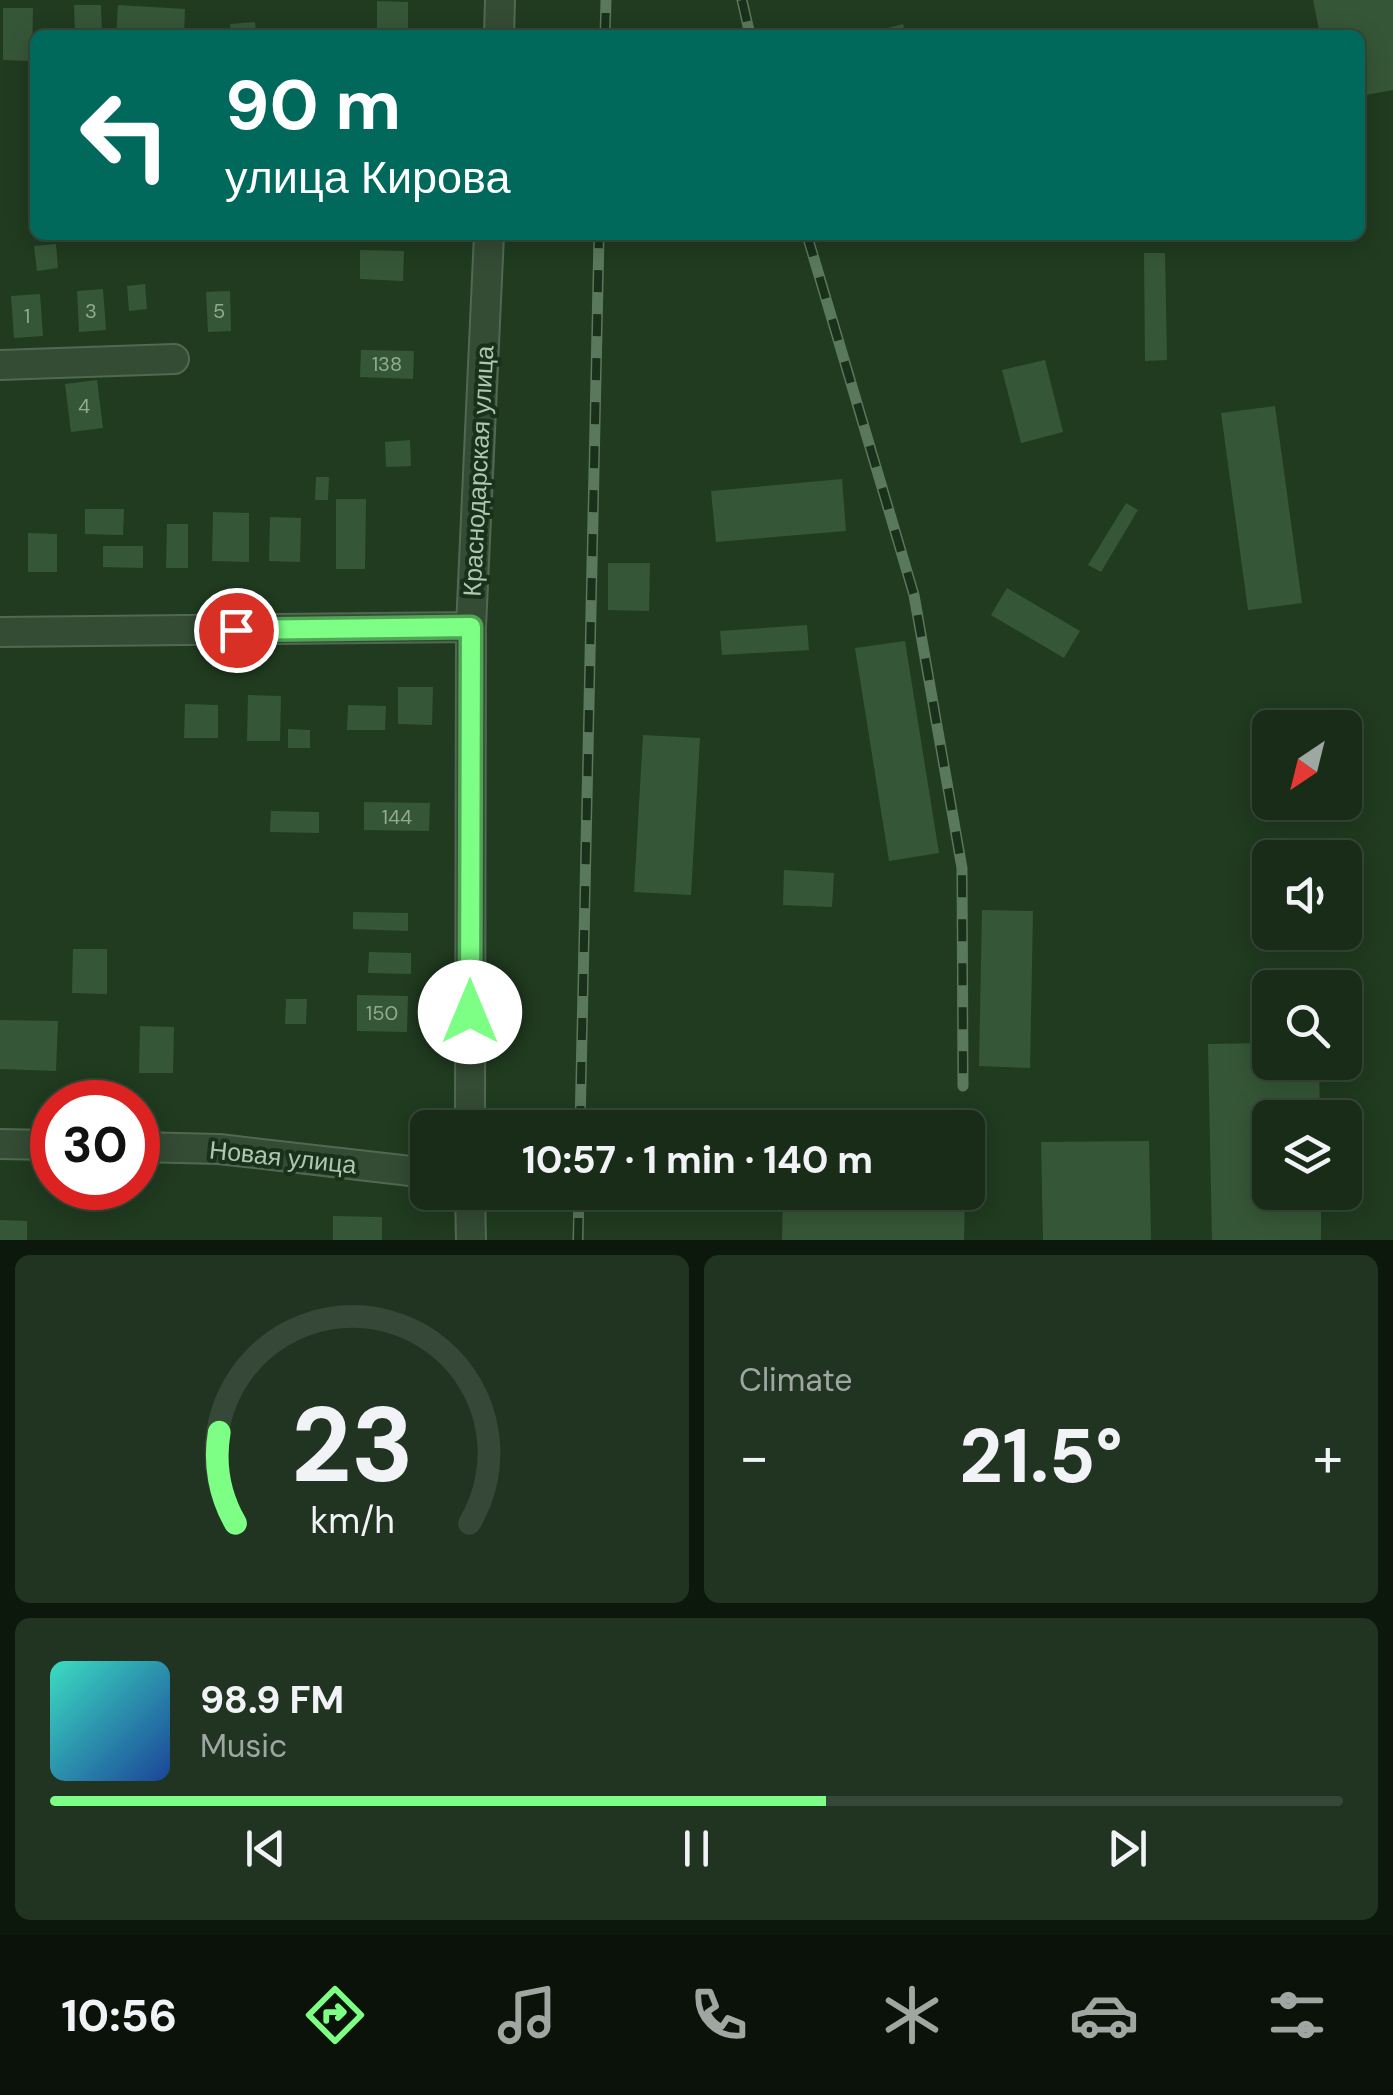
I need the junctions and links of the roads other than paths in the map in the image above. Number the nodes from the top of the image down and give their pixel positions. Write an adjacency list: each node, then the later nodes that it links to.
1 (500, 0): 2 (street)
2 (499, 30)
3 (490, 240): 6 (street, Краснодарская улица)
4 (174, 359): 5 (street)
5 (0, 365)
6 (471, 627): 7 (street); 8 (street, Краснодарская улица)
7 (0, 632)
8 (470, 1110)
9 (0, 1144): 10 (street)
10 (30, 1145)
11 (160, 1147): 12 (street, Новая улица)
12 (410, 1171)
13 (470, 1210): 14 (street)
14 (471, 1240)

